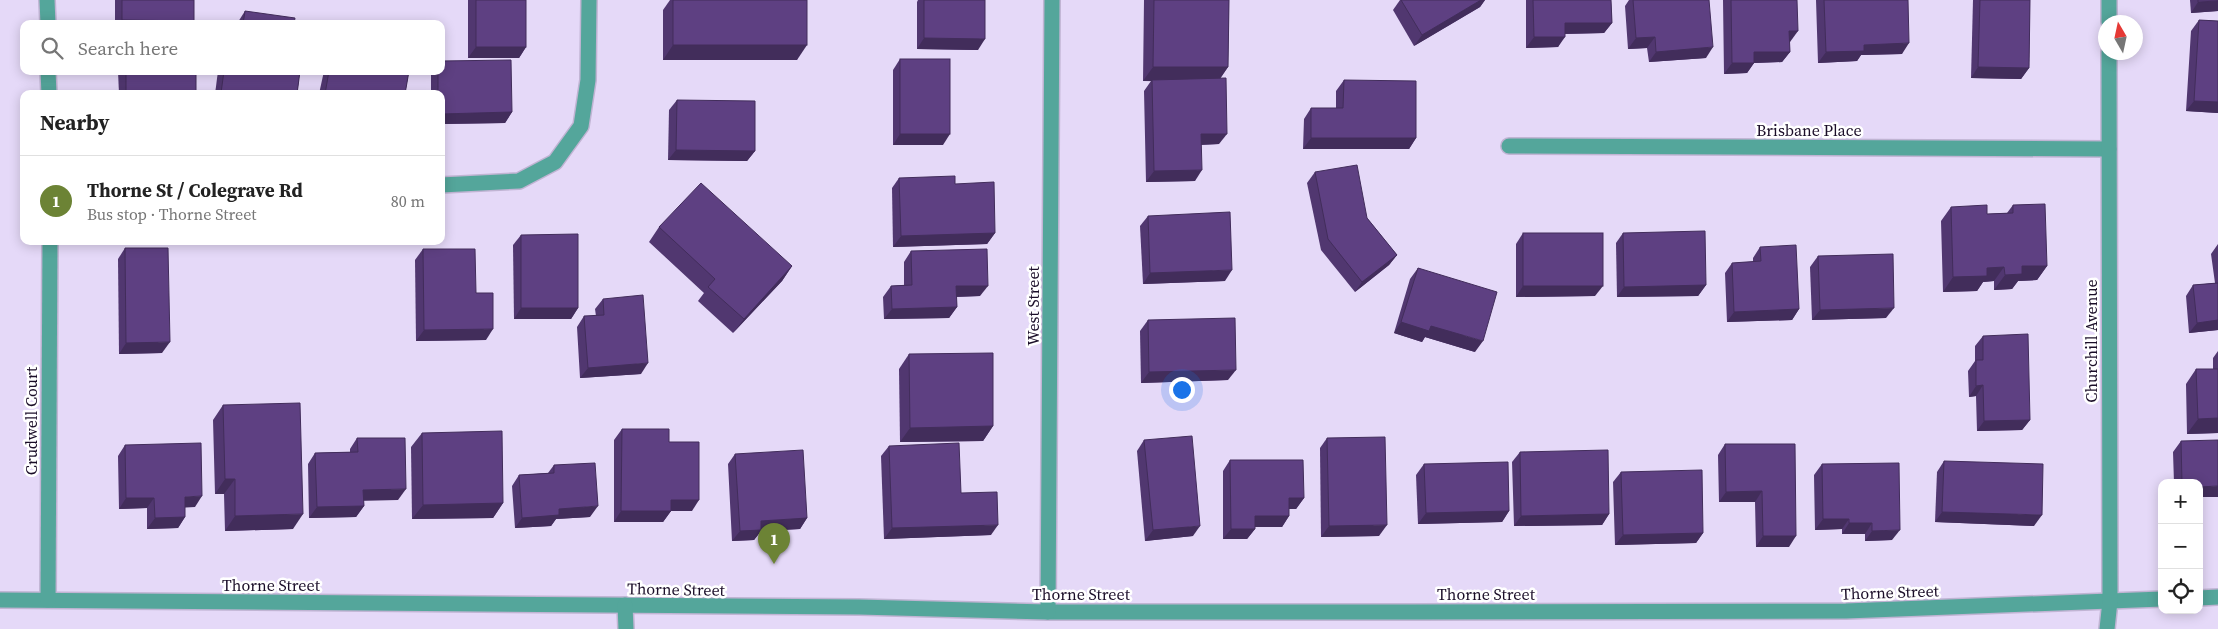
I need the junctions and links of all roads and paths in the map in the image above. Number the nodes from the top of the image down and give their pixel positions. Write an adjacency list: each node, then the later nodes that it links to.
1 (48, 0): 6 (street)
2 (588, 0): 12 (street)
3 (1052, 0): 21 (street, West Street)
4 (2109, 0): 5 (street)
5 (2109, 15)
6 (48, 20)
7 (2109, 60): 11 (street, Churchill Avenue)
8 (48, 75): 9 (street)
9 (49, 90)
10 (1509, 146): 11 (street, Brisbane Place)
11 (2109, 150): 19 (street, Churchill Avenue)
12 (445, 185)
13 (50, 245): 18 (street, Crudwell Court)
14 (2218, 597): 15 (street)
15 (2203, 598)
16 (2158, 599): 19 (street, Thorne Street)
17 (0, 600): 18 (street, Thorne Street)
18 (48, 600): 20 (street, Thorne Street)
19 (2110, 601): 21 (street, Thorne Street); 23 (street, Churchill Avenue)
20 (625, 605): 21 (street, Thorne Street); 22 (street)
21 (1048, 612)
22 (626, 629)
23 (2107, 629)

